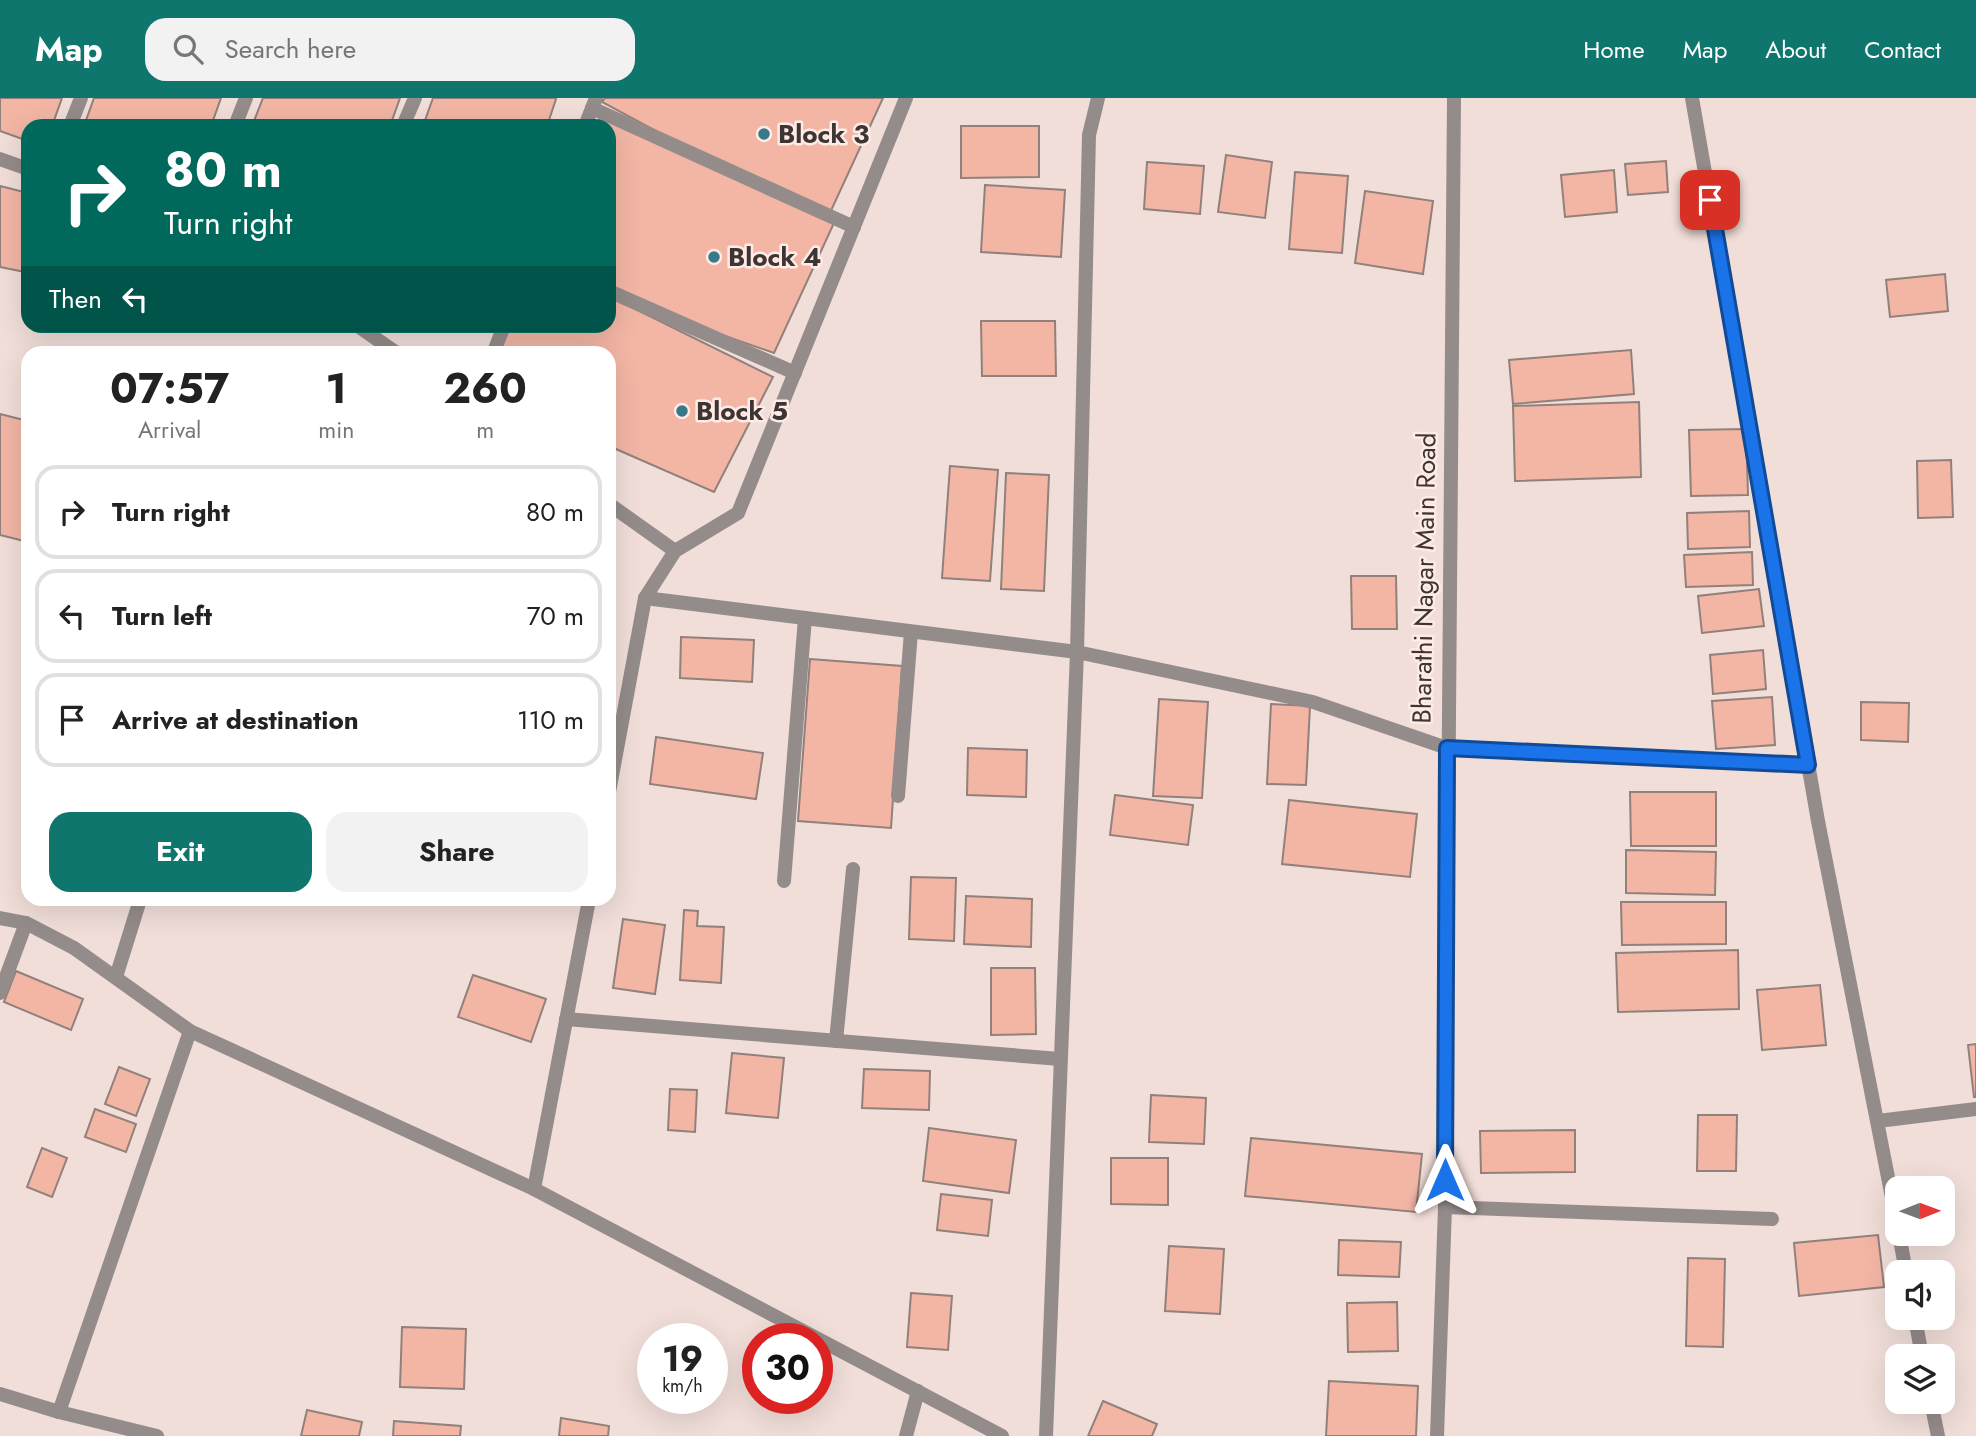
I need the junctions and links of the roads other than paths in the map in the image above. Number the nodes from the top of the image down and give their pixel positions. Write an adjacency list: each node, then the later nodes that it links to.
1 (81, 98): 9 (street)
2 (246, 98): 10 (street)
3 (415, 98): 11 (street)
4 (906, 98): 14 (street)
5 (1098, 98): 24 (street)
6 (1454, 98): 25 (street, Bharathi Nagar Main Road)
7 (1692, 98): 27 (street)
8 (594, 103): 14 (street)
9 (73, 119)
10 (238, 119)
11 (406, 119)
12 (0, 159): 13 (street)
13 (21, 166)
14 (854, 227): 18 (street)
15 (616, 294): 18 (street)
16 (368, 333): 17 (street)
17 (387, 346)
18 (795, 373): 20 (street)
19 (616, 508): 20 (street)
20 (675, 551): 21 (street)
21 (645, 598): 22 (street); 26 (street)
22 (805, 618): 23 (street); 30 (street)
23 (911, 632): 24 (street); 28 (street)
24 (1077, 652): 25 (street); 40 (street)
25 (1447, 748): 27 (street); 45 (street, Bharathi Nagar Main Road)
26 (616, 754)
27 (1808, 765): 42 (street)
28 (898, 796)
29 (853, 869): 39 (street)
30 (784, 881)
31 (138, 906): 35 (street)
32 (588, 906): 37 (street)
33 (0, 918): 34 (street)
34 (26, 923): 35 (street); 36 (street)
35 (116, 977): 38 (street)
36 (0, 993)
37 (566, 1019): 39 (street); 44 (street)
38 (190, 1031): 44 (street); 49 (street)
39 (836, 1041): 40 (street)
40 (1060, 1059): 56 (street)
41 (1976, 1109): 42 (street)
42 (1878, 1121): 43 (street)
43 (1888, 1176)
44 (534, 1189): 47 (street)
45 (1445, 1207): 46 (street); 57 (street, Bharathi Nagar Main Road)
46 (1772, 1219)
47 (918, 1391): 54 (street); 55 (street)
48 (0, 1394): 49 (street)
49 (59, 1412): 51 (street)
50 (1933, 1414): 58 (street)
51 (99, 1421): 52 (street); 53 (street)
52 (96, 1436)
53 (157, 1436)
54 (906, 1436)
55 (1002, 1436)
56 (1046, 1436)
57 (1437, 1436)
58 (1938, 1436)

